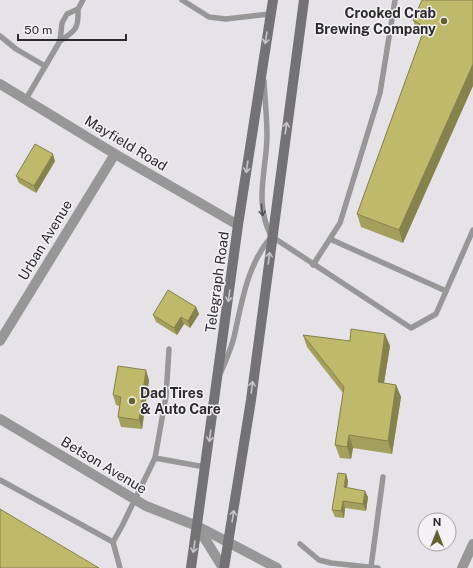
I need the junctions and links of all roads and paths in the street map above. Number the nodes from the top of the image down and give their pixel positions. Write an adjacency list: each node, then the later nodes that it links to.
1 (83, 0): 6 (lane)
2 (182, 0): 7 (lane)
3 (273, 0): 7 (main road, Telegraph Road)
4 (304, 0): 17 (main road, one-way to 4)
5 (394, 0): 18 (lane)
6 (78, 9): 9 (lane); 9 (lane)
7 (270, 14): 10 (main road, Telegraph Road, one-way to 10)
8 (0, 36): 11 (lane)
9 (60, 41): 11 (lane)
10 (263, 59): 15 (main road, Telegraph Road, one-way to 15); 17 (lane, one-way to 17)
11 (45, 66): 13 (lane)
12 (0, 84): 13 (street, Mayfield Road)
13 (26, 99): 14 (street, Mayfield Road)
14 (115, 154): 15 (street, Mayfield Road); 21 (street, Urban Avenue)
15 (238, 225): 23 (main road, Telegraph Road, one-way to 23)
16 (473, 230): 20 (lane)
17 (271, 236): 19 (lane); 23 (lane); 32 (main road, one-way to 17)
18 (330, 239): 19 (lane); 20 (lane)
19 (313, 265): 20 (lane)
20 (446, 291)
21 (0, 341)
22 (169, 349): 25 (lane)
23 (217, 384): 26 (main road, Telegraph Road, one-way to 26)
24 (0, 419): 29 (street, Betson Avenue)
25 (155, 458): 26 (lane); 29 (lane)
26 (205, 468): 30 (main road, Telegraph Road)
27 (383, 477): 35 (lane)
28 (0, 480): 31 (lane)
29 (135, 500): 30 (street, Betson Avenue); 31 (lane)
30 (197, 526): 32 (street, Betson Avenue); 37 (main road, Telegraph Road, one-way to 37); 38 (street)
31 (113, 542): 36 (lane)
32 (229, 542): 38 (main road); 39 (street, Betson Avenue)
33 (300, 544): 35 (lane)
34 (473, 544): 41 (street)
35 (371, 567): 40 (lane)
36 (120, 568)
37 (191, 568)
38 (223, 568)
39 (277, 568)
40 (378, 568)
41 (462, 568)

